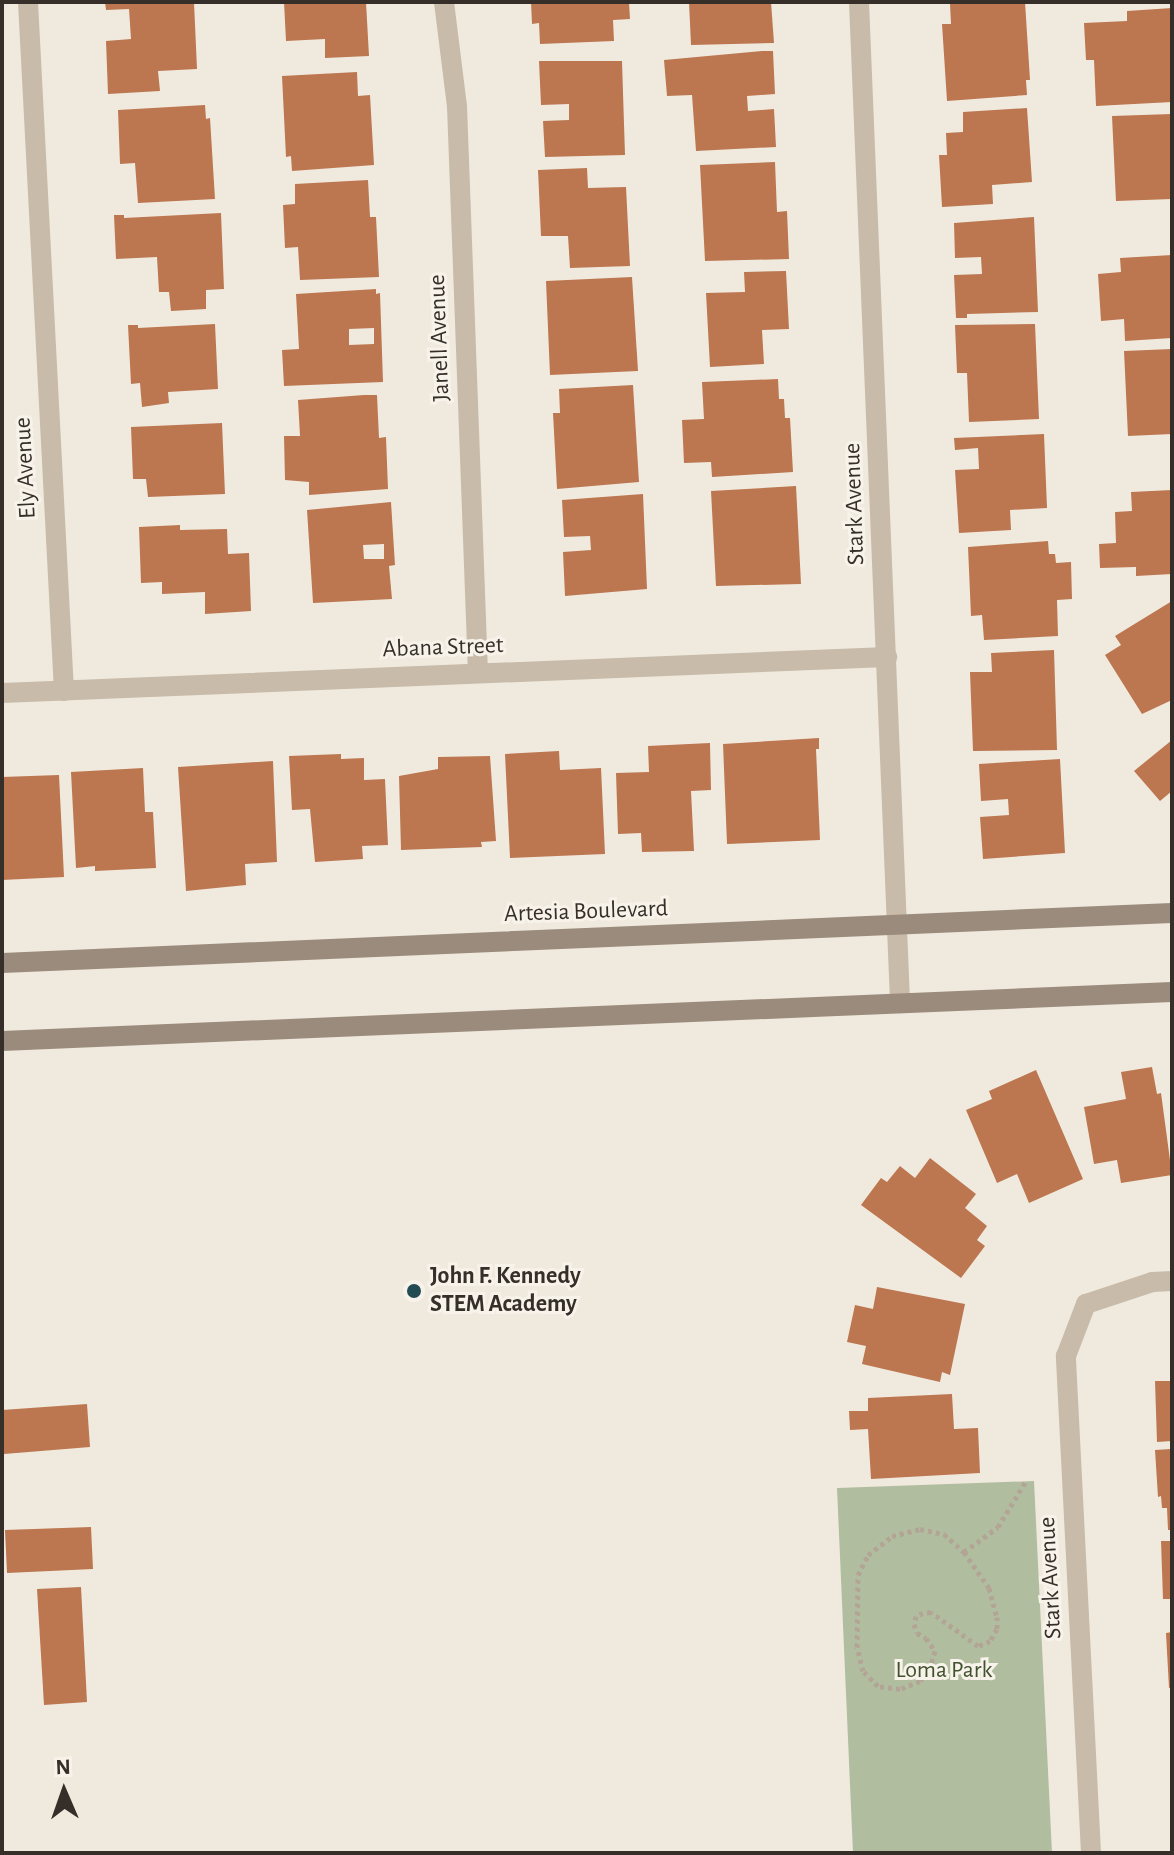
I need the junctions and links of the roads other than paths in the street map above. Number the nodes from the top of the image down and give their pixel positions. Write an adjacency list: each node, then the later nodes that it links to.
1 (28, 2): 6 (street, Ely Avenue)
2 (444, 2): 5 (street, Janell Avenue)
3 (859, 2): 4 (street, Stark Avenue)
4 (887, 657): 5 (street, Abana Street); 9 (street, Stark Avenue)
5 (478, 672): 6 (street, Abana Street)
6 (64, 691): 7 (street, Abana Street)
7 (2, 693)
8 (1172, 913): 9 (main road, Artesia Boulevard)
9 (897, 924): 10 (main road, Artesia Boulevard); 12 (street, Stark Avenue)
10 (2, 963)
11 (1172, 992): 12 (main road)
12 (900, 1003): 13 (main road)
13 (2, 1041)
14 (1172, 1281): 15 (street, Stark Avenue)
15 (1091, 1853)

